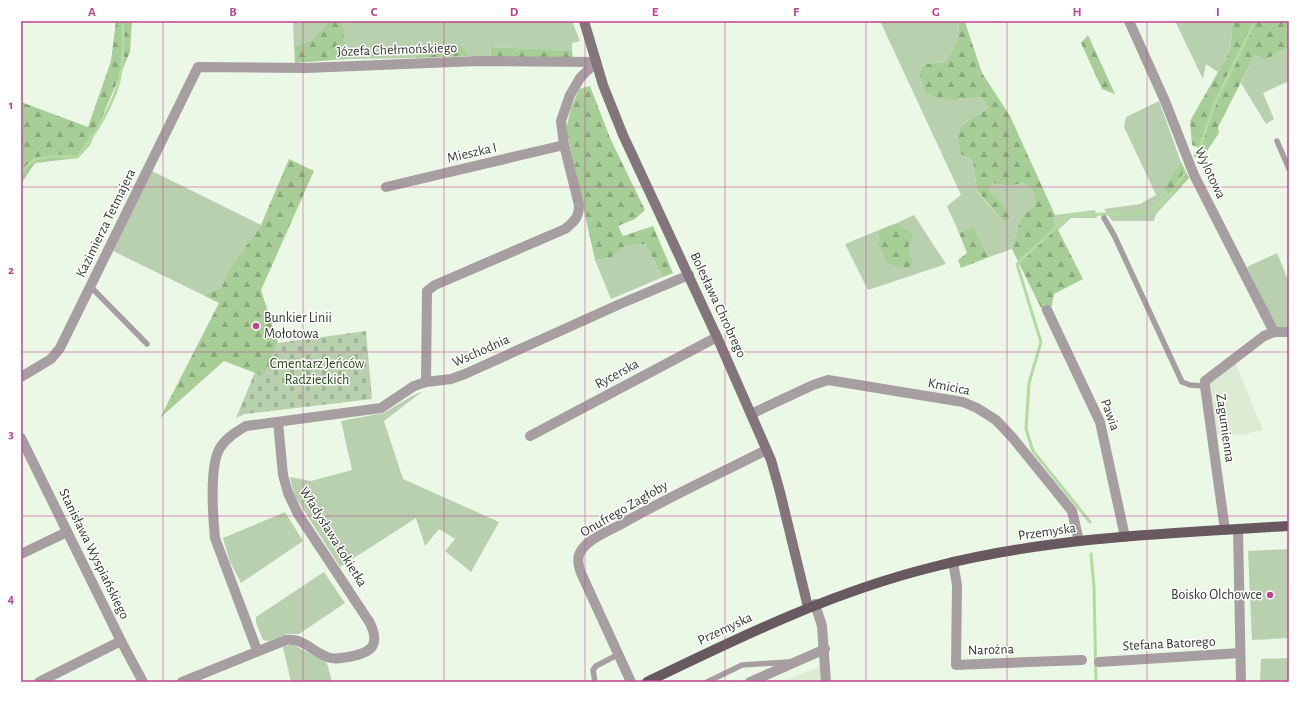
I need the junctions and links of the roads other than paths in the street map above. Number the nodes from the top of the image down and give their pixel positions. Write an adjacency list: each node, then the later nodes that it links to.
1 (584, 21): 3 (street, Bolesława Chrobrego)
2 (1129, 21): 13 (street, Wylotowa)
3 (596, 62): 4 (street, Józefa Chełmońskiego); 6 (street); 10 (street, Bolesława Chrobrego)
4 (198, 67): 11 (street, Kazimierza Tetmajera)
5 (1277, 140): 7 (lane)
6 (564, 146): 8 (street, Mieszka I); 18 (street)
7 (1289, 169)
8 (386, 188)
9 (1104, 218): 19 (lane)
10 (689, 275): 15 (street, Bolesława Chrobrego); 18 (street, Wschodnia)
11 (90, 286): 16 (lane); 17 (street, Kazimierza Tetmajera)
12 (1047, 310): 29 (street, Pawia)
13 (1274, 332): 14 (street, Zagumienna); 19 (street, Zagumienna)
14 (1289, 332)
15 (717, 337): 20 (street, Bolesława Chrobrego); 22 (street, Rycerska)
16 (147, 344)
17 (21, 377)
18 (426, 382): 21 (street, Wschodnia)
19 (1205, 386): 27 (street, Zagumienna)
20 (751, 414): 24 (street, Bolesława Chrobrego); 30 (street, Kmicica)
21 (278, 422): 36 (street); 36 (street, Władysława Łokietka)
22 (530, 436)
23 (21, 438): 28 (street, Stanisława Wyspiańskiego)
24 (766, 450): 33 (street, Bolesława Chrobrego); 38 (street, Onufrego Zagłoby)
25 (1289, 526): 26 (main road, Przemyska)
26 (1238, 529): 27 (main road, Przemyska); 37 (street)
27 (1225, 530): 29 (main road, Przemyska)
28 (67, 532): 31 (street); 34 (street, Stanisława Wyspiańskiego)
29 (1125, 537): 30 (main road, Przemyska)
30 (1079, 541): 32 (main road, Przemyska)
31 (21, 554)
32 (954, 562): 33 (main road, Przemyska); 39 (street, Narożna)
33 (812, 606): 35 (street); 47 (main road, Przemyska)
34 (121, 641): 42 (street); 43 (street, Stanisława Wyspiańskiego)
35 (825, 649): 40 (street); 50 (street)
36 (258, 650): 44 (street, Władysława Łokietka)
37 (1240, 653): 41 (street, Stefana Batorego); 51 (street)
38 (619, 654): 45 (lane); 46 (street, Onufrego Zagłoby)
39 (1082, 660)
40 (795, 662): 48 (lane); 49 (street)
41 (1099, 662)
42 (39, 682)
43 (143, 682)
44 (182, 682)
45 (594, 682)
46 (631, 682)
47 (647, 682)
48 (707, 682)
49 (750, 682)
50 (826, 682)
51 (1241, 682)

